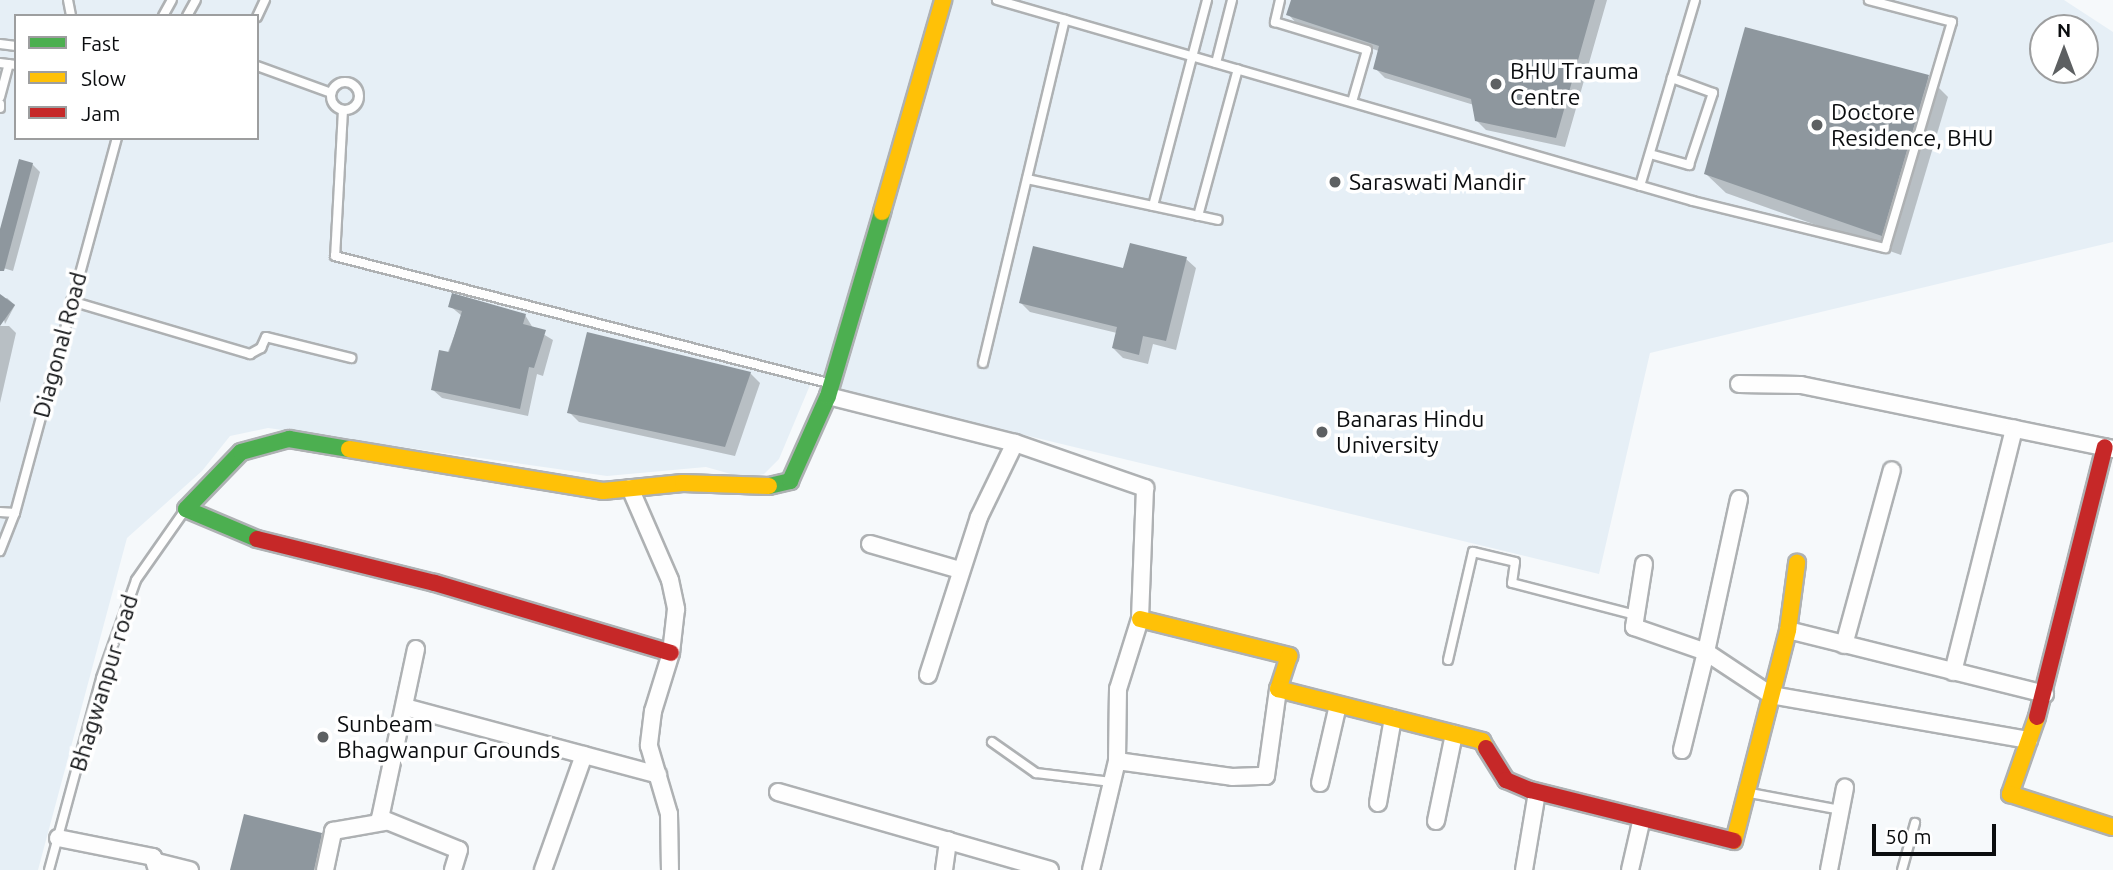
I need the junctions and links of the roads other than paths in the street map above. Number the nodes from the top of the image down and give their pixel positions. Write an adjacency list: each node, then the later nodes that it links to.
1 (943, 0): 30 (street)
2 (997, 0): 8 (lane)
3 (1207, 0): 9 (lane)
4 (1232, 0): 10 (lane)
5 (1280, 0): 17 (lane)
6 (1695, 0): 14 (lane)
7 (1869, 0): 22 (lane)
8 (1065, 20): 9 (lane); 21 (lane)
9 (1194, 57): 10 (lane); 23 (lane)
10 (1216, 63): 13 (lane)
11 (8, 64): 16 (lane)
12 (259, 67): 15 (lane)
13 (1238, 69): 17 (lane); 24 (lane)
14 (1672, 78): 20 (lane); 20 (lane)
15 (331, 93): 18 (lane); 18 (lane)
16 (0, 97)
17 (1352, 102): 22 (lane)
18 (343, 110): 30 (lane)
19 (116, 140): 26 (lane, Diagonal Road)
20 (1650, 154): 22 (lane)
21 (1027, 179): 23 (lane); 28 (lane)
22 (1640, 186)
23 (1153, 206): 24 (lane)
24 (1198, 216): 25 (lane)
25 (1218, 220)
26 (71, 301): 27 (lane); 39 (lane, Diagonal Road)
27 (351, 358)
28 (983, 363)
29 (1739, 384): 31 (street)
30 (829, 390): 32 (street); 35 (street)
31 (2014, 429): 33 (street); 53 (street)
32 (1015, 443): 44 (street); 46 (street)
33 (2109, 448): 56 (street)
34 (1892, 470): 48 (street)
35 (630, 488): 37 (street); 51 (street)
36 (1739, 499): 50 (street)
37 (186, 509): 51 (street); 81 (lane, Bhagwanpur road)
38 (0, 512): 39 (lane)
39 (15, 513): 41 (lane, Diagonal Road)
40 (870, 544): 44 (street)
41 (0, 551)
42 (1797, 563): 47 (street)
43 (1644, 565): 45 (street)
44 (960, 570): 54 (street)
45 (1636, 615): 50 (street); 52 (lane)
46 (1140, 619): 55 (street); 66 (street)
47 (1788, 630): 48 (street); 57 (street)
48 (1844, 645): 53 (street)
49 (416, 649): 59 (street)
50 (1706, 652): 57 (street); 64 (street)
51 (671, 653): 67 (street)
52 (1448, 660)
53 (1953, 672): 56 (street)
54 (928, 675)
55 (1278, 689): 58 (street); 66 (street)
56 (2045, 694): 62 (street)
57 (1771, 695): 62 (street); 73 (street)
58 (1338, 705): 60 (street); 69 (street)
59 (405, 707): 65 (street); 78 (street)
60 (1393, 718): 61 (street); 74 (street)
61 (1454, 734): 72 (street); 77 (street)
62 (2029, 740): 80 (street)
63 (992, 742): 68 (lane)
64 (1682, 750)
65 (584, 755): 67 (street); 88 (street)
66 (1116, 761): 68 (street)
67 (658, 775): 89 (street)
68 (1111, 782): 92 (street)
69 (1320, 783)
70 (1844, 788): 75 (street)
71 (778, 792): 82 (street)
72 (1537, 792): 76 (street); 93 (street)
73 (1747, 792): 75 (lane); 76 (street)
74 (1378, 803)
75 (1840, 810): 95 (street)
76 (1642, 818): 94 (street)
77 (1436, 821)
78 (385, 822): 86 (street); 87 (street)
79 (1915, 823): 96 (lane)
80 (2113, 827)
81 (58, 838): 83 (street); 84 (lane, Bhagwanpur road)
82 (947, 841): 90 (street); 91 (street)
83 (157, 866): 85 (street)
84 (49, 870)
85 (190, 870)
86 (325, 870)
87 (453, 870)
88 (543, 870)
89 (670, 870)
90 (943, 870)
91 (1050, 870)
92 (1091, 870)
93 (1524, 870)
94 (1630, 870)
95 (1829, 870)
96 (1902, 870)

